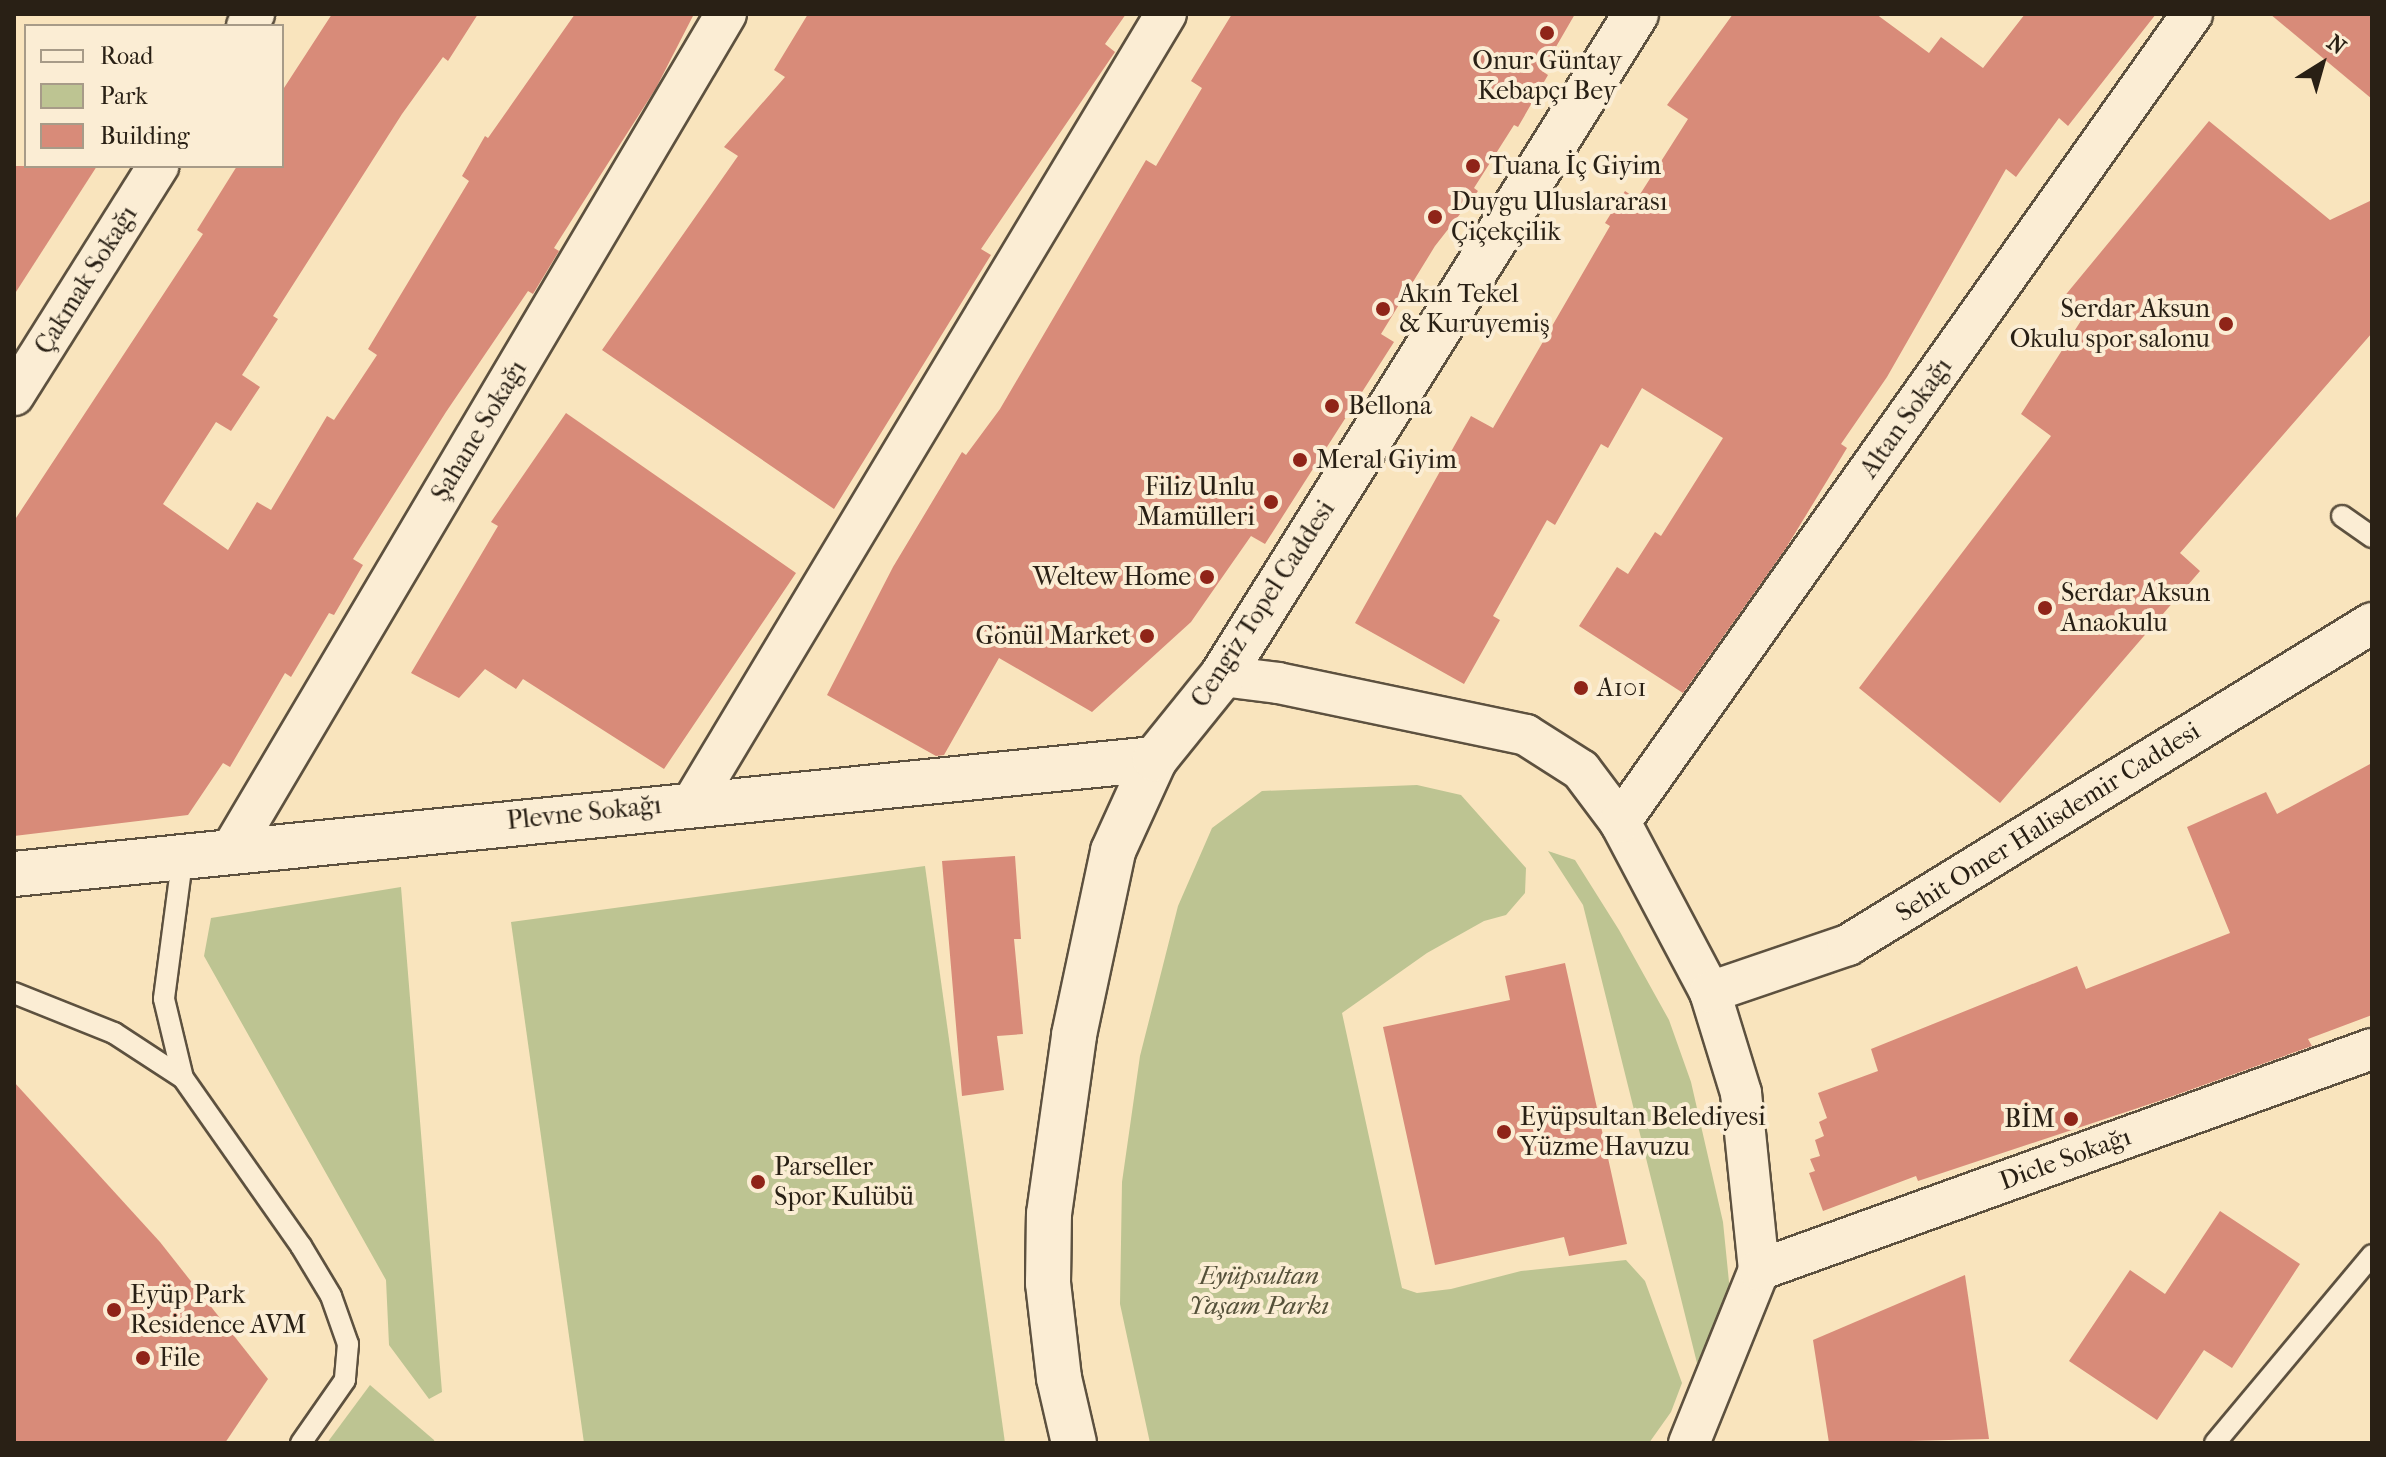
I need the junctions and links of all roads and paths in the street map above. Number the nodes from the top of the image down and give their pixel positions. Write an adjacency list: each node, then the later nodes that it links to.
1 (726, 14): 14 (street, Şahane Sokağı)
2 (1166, 14): 12 (street)
3 (1636, 14): 10 (main road, Cengiz Topel Caddesi)
4 (2192, 14): 13 (street, Altan Sokağı)
5 (157, 168): 6 (street, Çakmak Sokağı)
6 (14, 395)
7 (2342, 516): 8 (lane)
8 (2372, 537)
9 (2372, 623): 17 (street, Sehit Omer Halisdemir Caddesi)
10 (1222, 676): 11 (main road, Cengiz Topel Caddesi); 13 (street)
11 (1155, 759): 12 (main road, Plevne Sokağı); 24 (main road, Cengiz Topel Caddesi)
12 (693, 802): 14 (main road, Plevne Sokağı)
13 (1620, 822): 17 (street)
14 (232, 849): 15 (main road, Plevne Sokağı)
15 (183, 854): 16 (main road, Plevne Sokağı); 20 (lane)
16 (14, 874)
17 (1710, 992): 22 (street)
18 (14, 993): 20 (lane)
19 (2372, 1049): 22 (street, Dicle Sokağı)
20 (183, 1078): 23 (lane)
21 (2372, 1255): 26 (lane)
22 (1759, 1270): 25 (street)
23 (301, 1443)
24 (1074, 1443)
25 (1689, 1443)
26 (2215, 1443)

